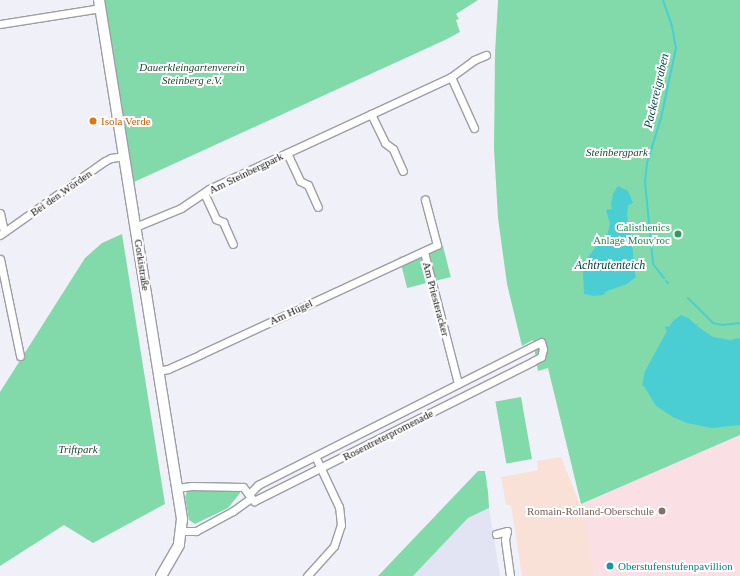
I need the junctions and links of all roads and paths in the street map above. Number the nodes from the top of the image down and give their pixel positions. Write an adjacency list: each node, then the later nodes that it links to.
1 (100, 4): 2 (street); 8 (main road, Gorkistraße)
2 (0, 24)
3 (486, 55): 4 (street, Am Steinbergpark)
4 (451, 77): 5 (street, Am Steinbergpark); 6 (street)
5 (371, 114): 7 (street, Am Steinbergpark); 9 (street)
6 (474, 128)
7 (287, 153): 10 (street, Am Steinbergpark); 12 (street, Am Steinbergpark)
8 (124, 156): 14 (main road, Gorkistraße); 15 (street, Bei den Wörden)
9 (403, 171)
10 (204, 193): 14 (street, Am Steinbergpark); 16 (street, Am Steinbergpark)
11 (425, 200): 17 (street, Am Priesteracker)
12 (318, 207)
13 (0, 213): 15 (street)
14 (135, 227): 20 (main road, Gorkistraße)
15 (2, 233)
16 (233, 244)
17 (424, 252): 20 (street, Am Hügel); 21 (street, Am Priesteracker)
18 (0, 259): 19 (street)
19 (20, 356)
20 (159, 371): 26 (main road, Gorkistraße)
21 (458, 383): 22 (street, Rosentreterpromenade); 23 (street, Rosentreterpromenade)
22 (448, 388): 23 (street); 24 (street, Rosentreterpromenade)
23 (455, 400): 25 (street, Rosentreterpromenade)
24 (315, 456): 25 (street); 27 (street, Rosentreterpromenade)
25 (321, 469): 27 (street, Rosentreterpromenade); 31 (street)
26 (177, 488): 27 (street); 28 (main road, Gorkistraße)
27 (250, 496): 28 (street, Rosentreterpromenade)
28 (182, 531): 30 (main road)
29 (496, 534): 32 (street)
30 (161, 576)
31 (307, 576)
32 (510, 576)

